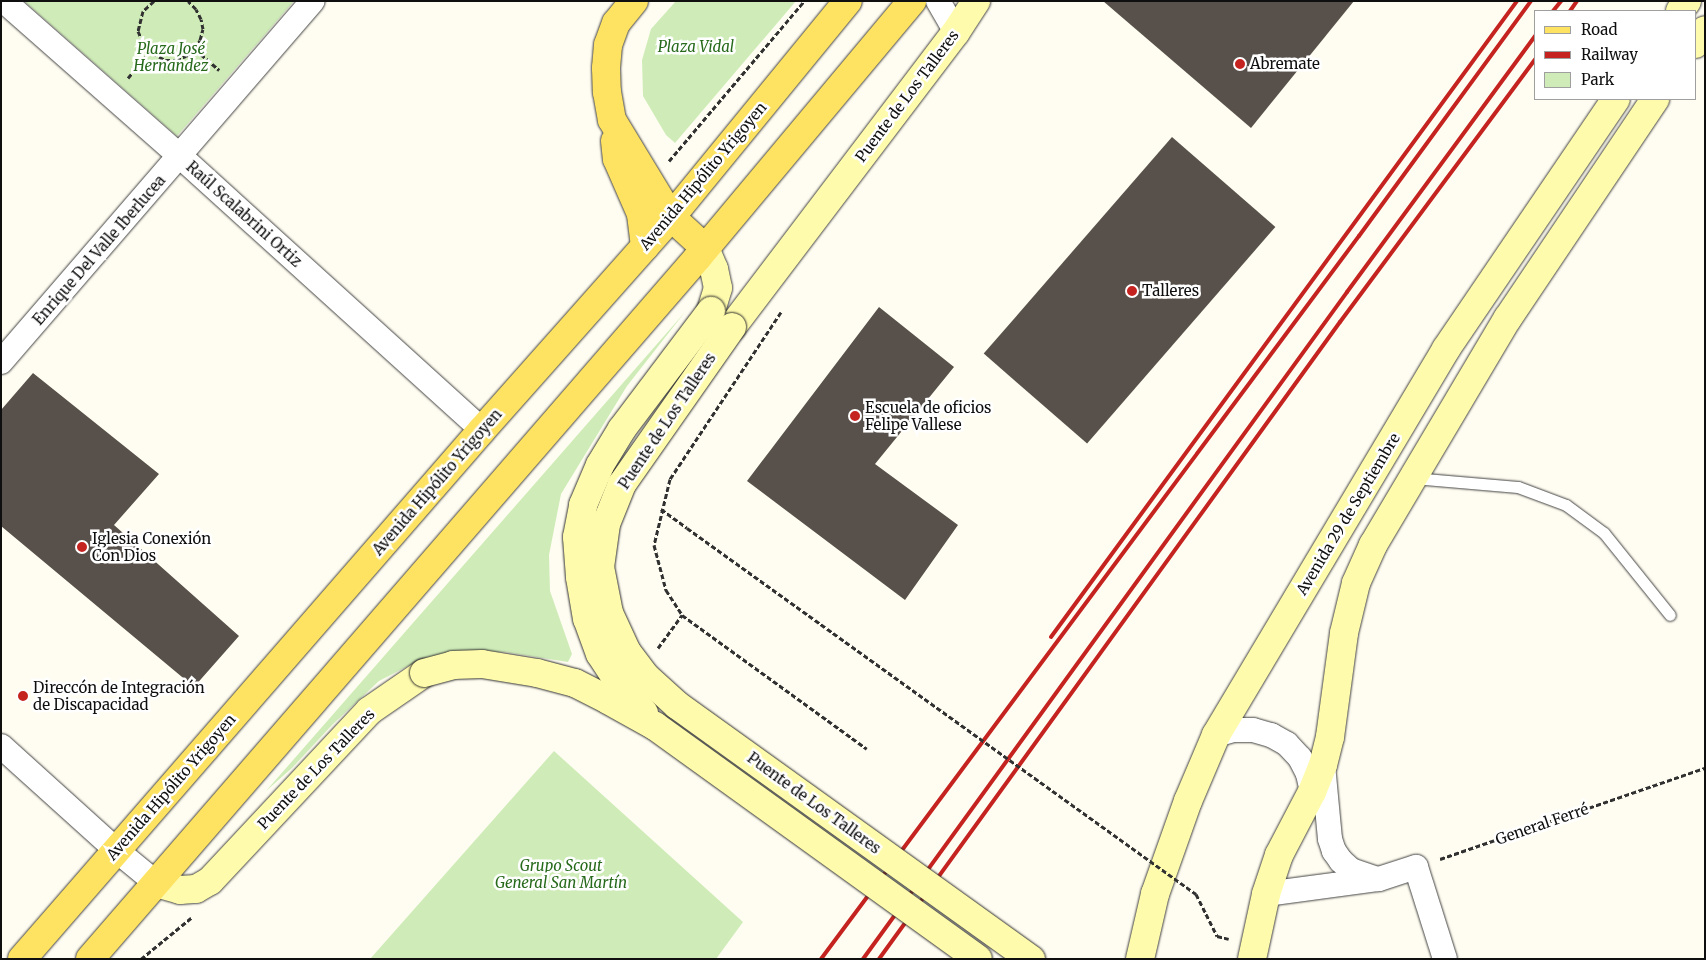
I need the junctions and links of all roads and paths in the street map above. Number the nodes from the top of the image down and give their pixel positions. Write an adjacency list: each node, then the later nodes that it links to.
1 (4, 1): 17 (street, Raúl Scalabrini Ortiz)
2 (154, 1): 15 (path)
3 (188, 1): 14 (path)
4 (314, 1): 16 (street, Enrique Del Valle Iberlucea)
5 (634, 1): 20 (main road)
6 (804, 1): 22 (path)
7 (848, 1): 23 (main road, Avenida Hipólito Yrigoyen)
8 (912, 1): 25 (main road)
9 (938, 1): 12 (street)
10 (976, 1): 12 (main road, Puente de Los Talleres)
11 (1705, 30): 13 (main road)
12 (956, 32): 27 (main road, Puente de Los Talleres)
13 (1696, 43)
14 (195, 50): 15 (path); 16 (path)
15 (149, 52): 17 (path)
16 (239, 87): 21 (street, Enrique Del Valle Iberlucea)
17 (113, 96): 21 (street, Raúl Scalabrini Ortiz)
18 (1615, 100): 36 (main road, Avenida 29 de Septiembre)
19 (1653, 100): 30 (main road)
20 (612, 120): 22 (main road); 24 (main road)
21 (181, 157): 28 (street, Enrique Del Valle Iberlucea); 29 (street, Raúl Scalabrini Ortiz)
22 (651, 182): 23 (main road)
23 (672, 216): 24 (main road, Avenida Hipólito Yrigoyen); 25 (main road)
24 (645, 246): 29 (main road, Avenida Hipólito Yrigoyen)
25 (705, 248): 27 (main road, Puente de Los Talleres); 45 (main road)
26 (784, 307): 31 (path)
27 (721, 319): 35 (main road, Puente de Los Talleres, bridge); 53 (main road, Puente de Los Talleres, bridge)
28 (1, 362)
29 (482, 430): 42 (main road, Avenida Hipólito Yrigoyen)
30 (1412, 478): 32 (lane); 39 (main road)
31 (661, 509): 33 (path); 48 (path, bridge)
32 (1670, 615)
33 (682, 616): 34 (path); 38 (path)
34 (658, 649)
35 (655, 726): 45 (main road, Puente de Los Talleres, bridge); 52 (main road, Puente de Los Talleres, bridge)
36 (1216, 734): 41 (street); 54 (main road, Avenida 29 de Septiembre)
37 (1, 746): 42 (street)
38 (867, 749)
39 (1323, 764): 41 (main road); 44 (street)
40 (1705, 768): 43 (path, General Ferré)
41 (1312, 792): 46 (main road)
42 (116, 850): 45 (street); 49 (main road, Avenida Hipólito Yrigoyen)
43 (1416, 867): 44 (street); 55 (street)
44 (1379, 879): 46 (street)
45 (156, 883): 50 (main road)
46 (1266, 894): 48 (main road)
47 (194, 915): 51 (path)
48 (1243, 950)
49 (22, 959)
50 (90, 959)
51 (142, 959)
52 (978, 959)
53 (1031, 959)
54 (1140, 959)
55 (1445, 959)

